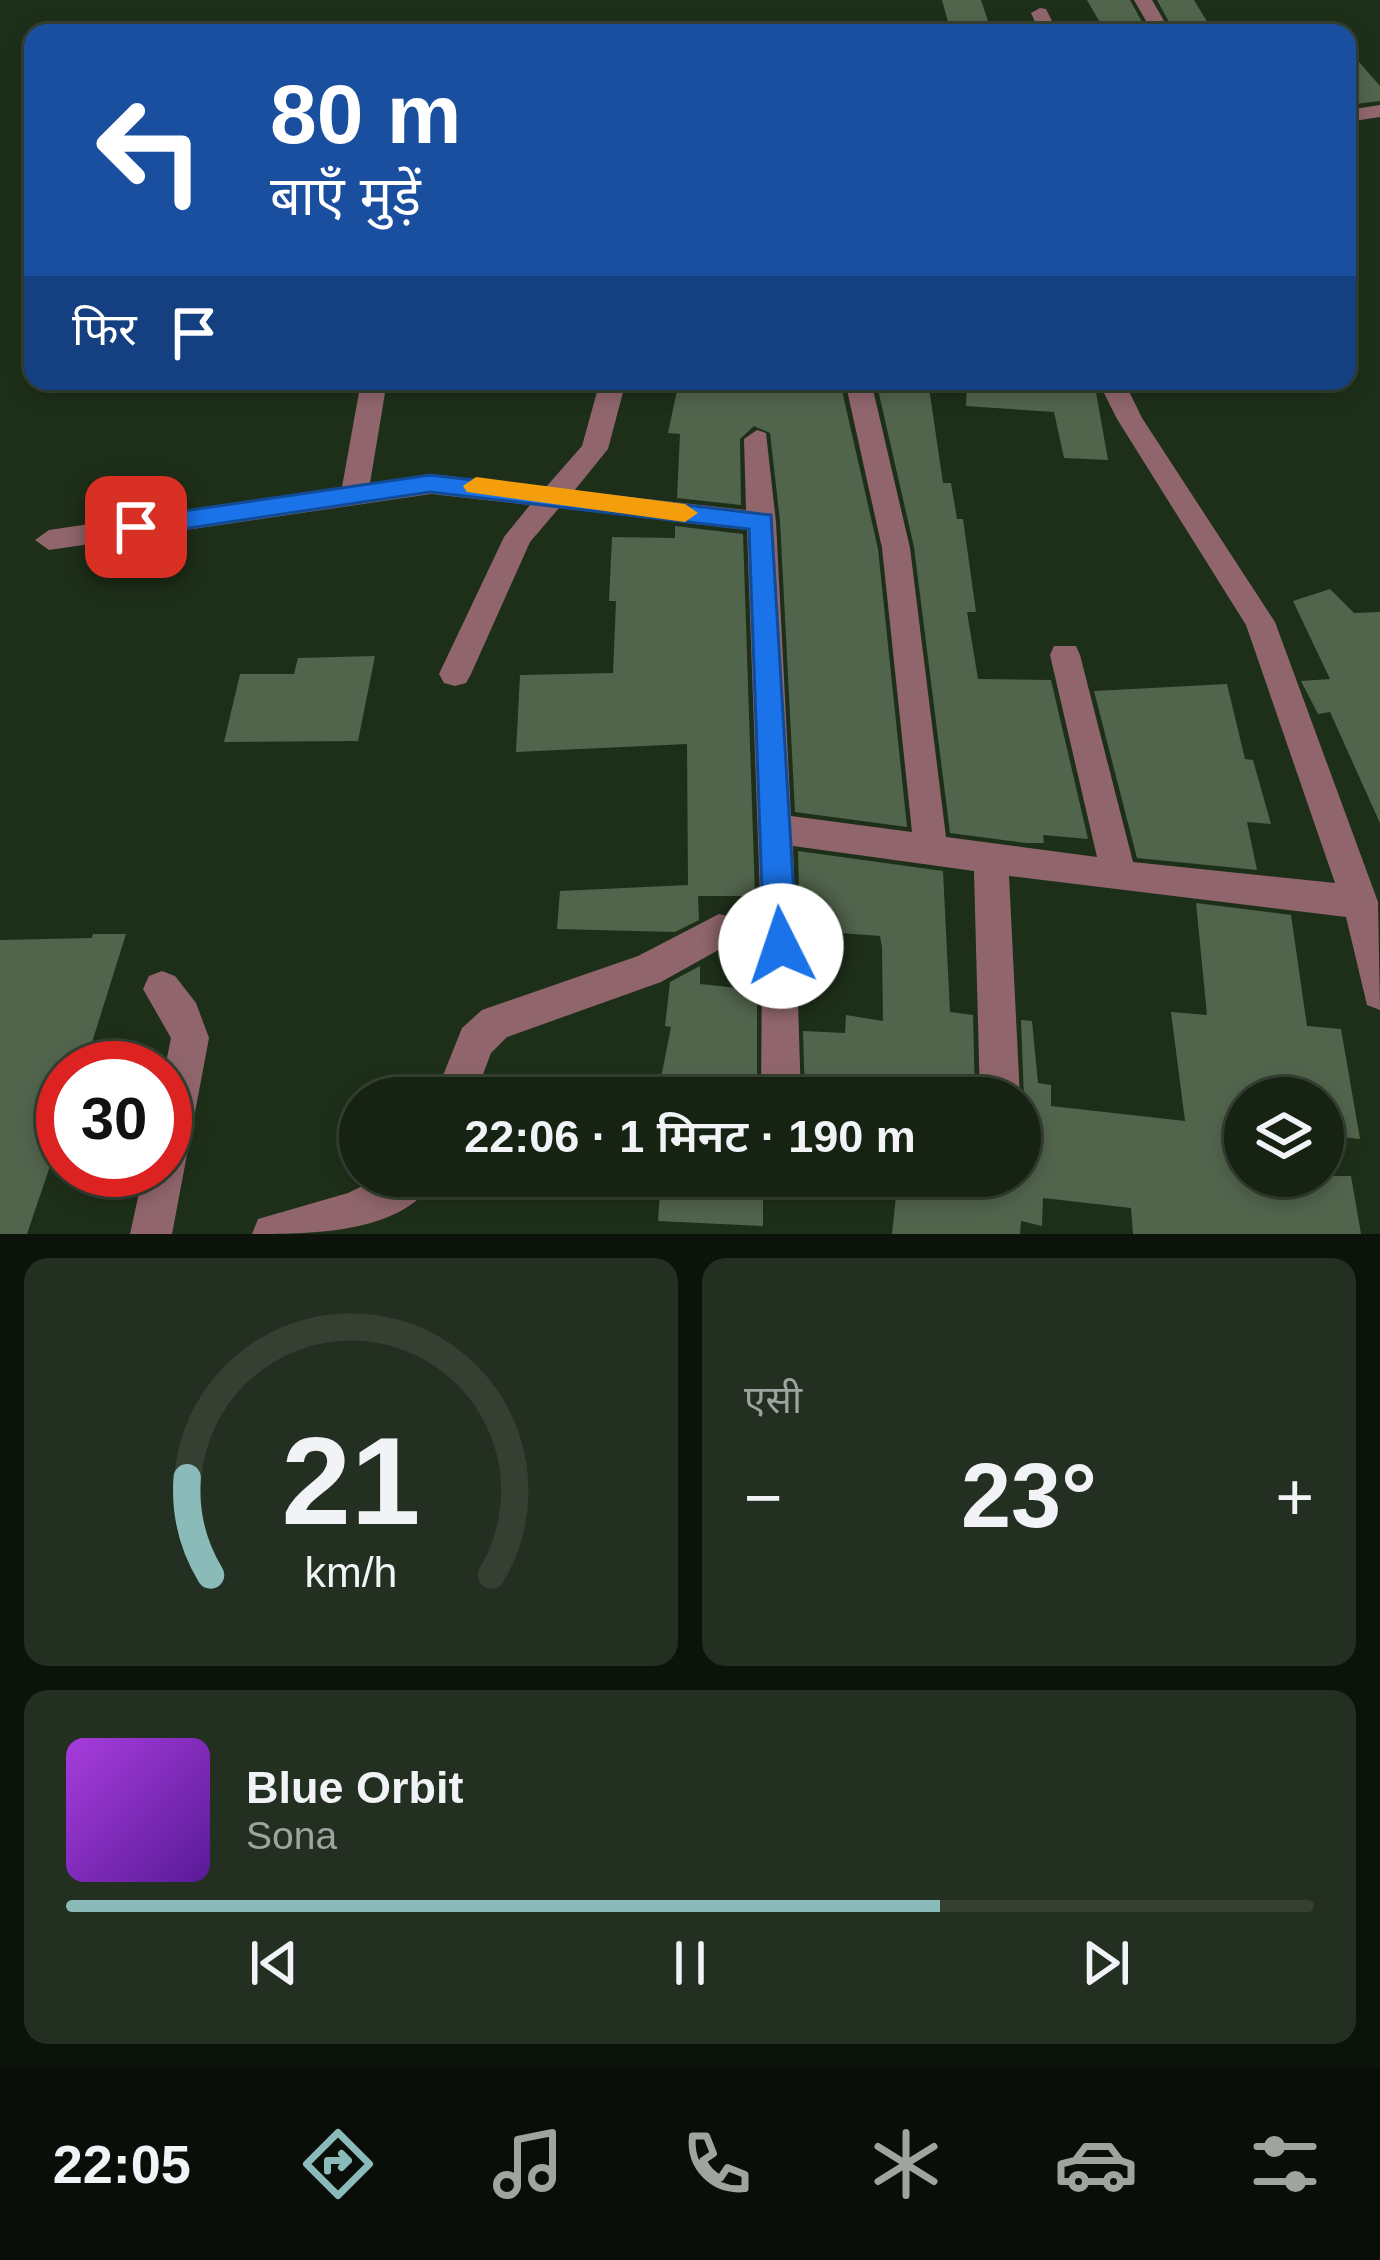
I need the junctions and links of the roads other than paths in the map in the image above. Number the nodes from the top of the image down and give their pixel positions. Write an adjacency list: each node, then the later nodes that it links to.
1 (1040, 13): 2 (street)
2 (1045, 24)
3 (372, 390): 8 (street)
4 (611, 390): 9 (street)
5 (860, 390): 15 (street)
6 (1116, 390): 18 (street)
7 (757, 439): 10 (street)
8 (355, 495): 9 (street); 11 (street)
9 (553, 499): 10 (street); 13 (street)
10 (762, 522): 14 (street)
11 (49, 540)
12 (1065, 655): 17 (street)
13 (455, 674)
14 (772, 828): 15 (street); 19 (street)
15 (931, 852): 16 (street)
16 (991, 860): 17 (street); 25 (street)
17 (1119, 876): 18 (street)
18 (1370, 922): 21 (street)
19 (781, 946): 23 (street); 24 (street)
20 (162, 989): 22 (street)
21 (1380, 992)
22 (189, 1041)
23 (462, 1077)
24 (781, 1077)
25 (999, 1077)
26 (159, 1197): 28 (street)
27 (385, 1197): 29 (street)
28 (151, 1234)
29 (273, 1234)

